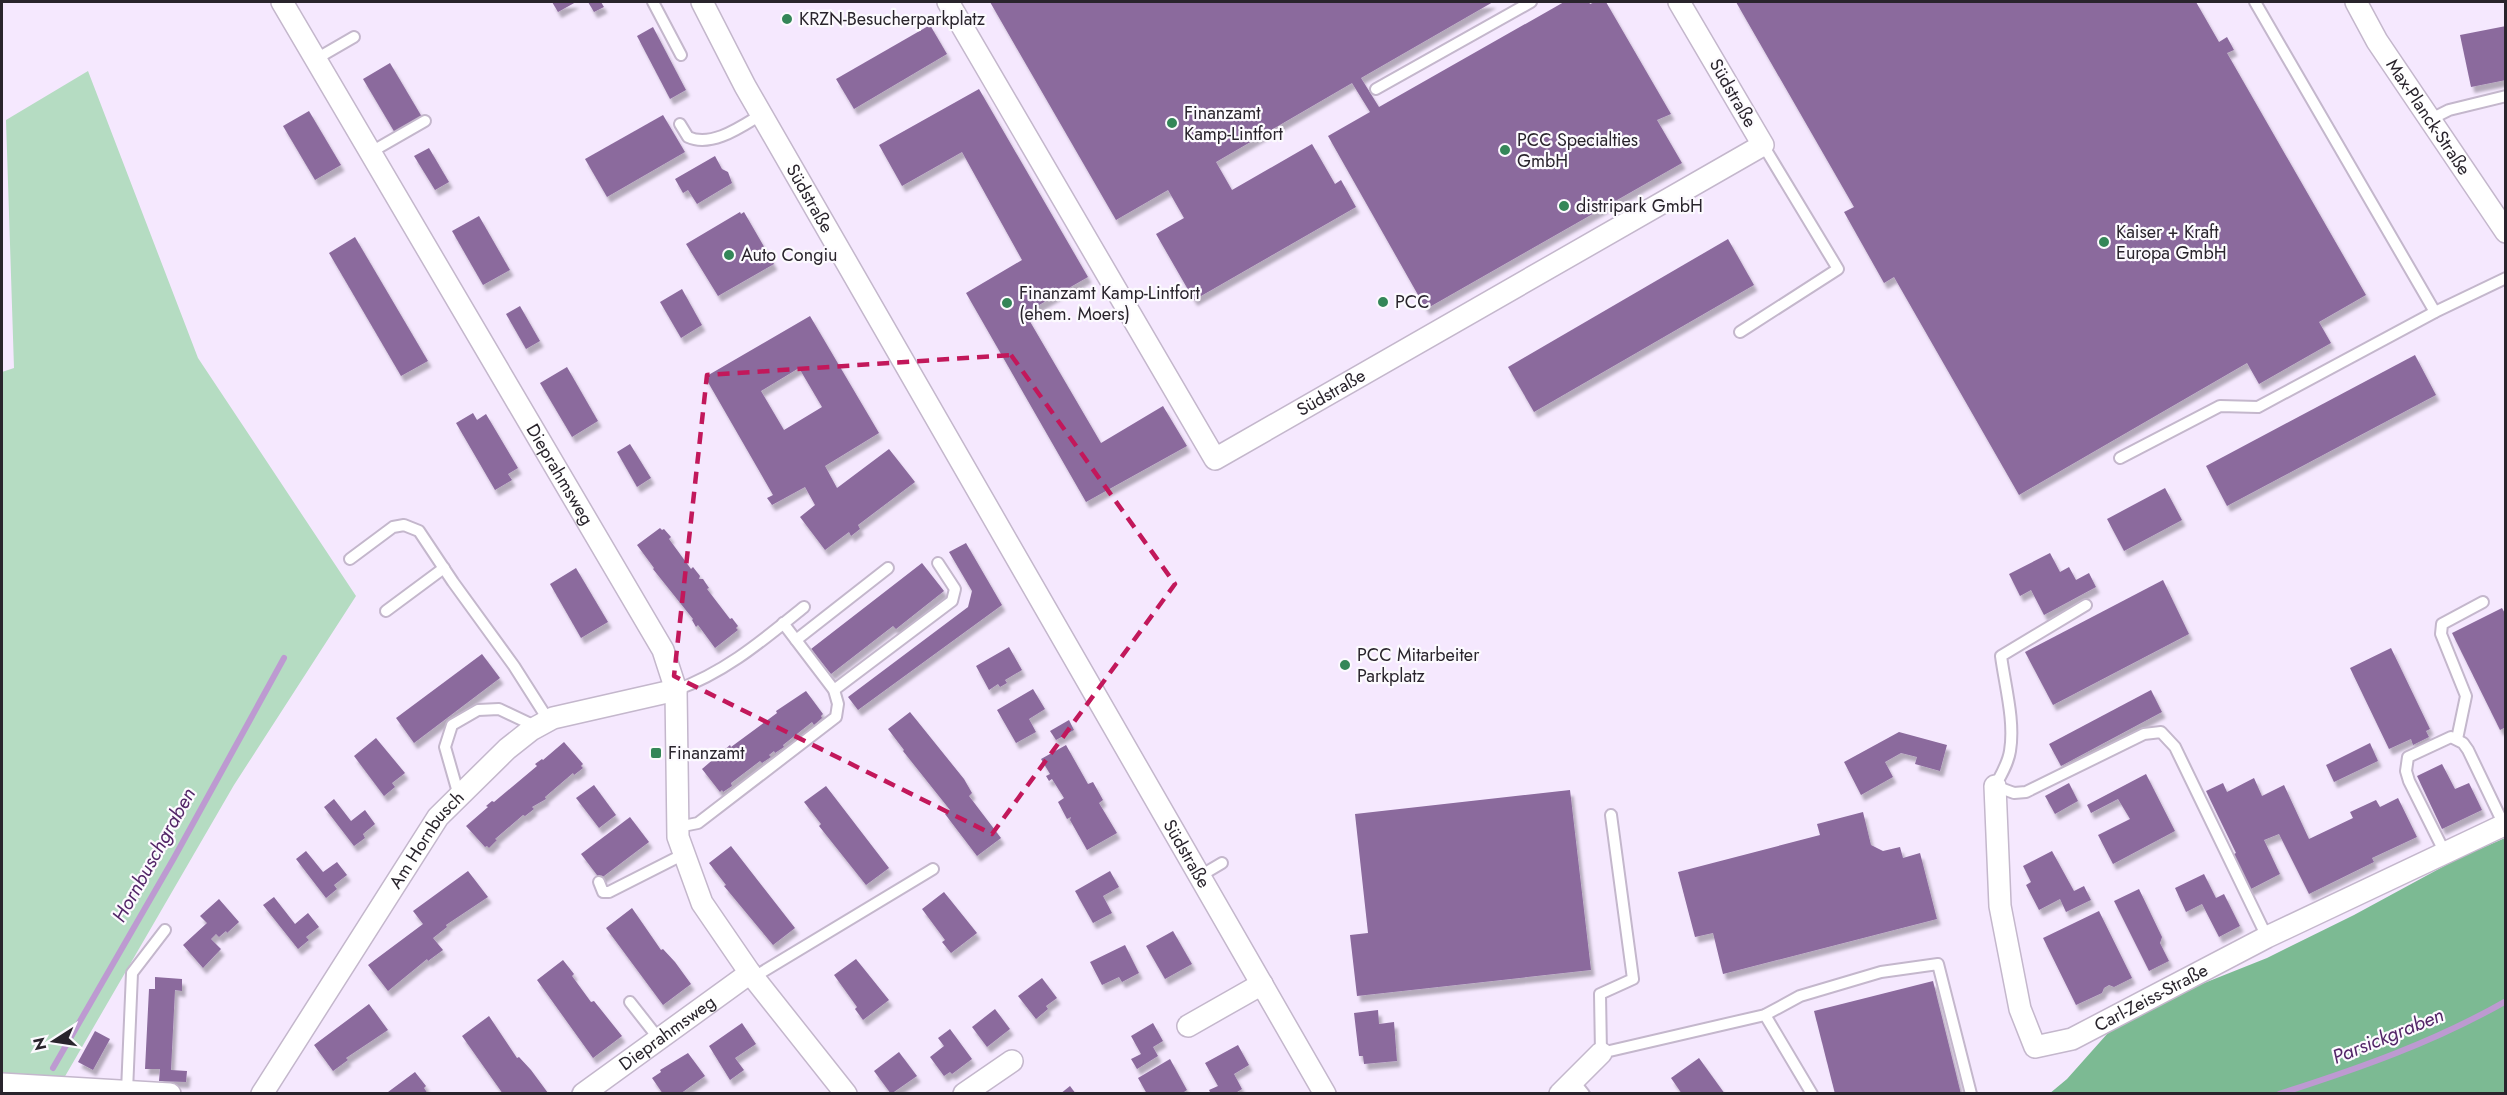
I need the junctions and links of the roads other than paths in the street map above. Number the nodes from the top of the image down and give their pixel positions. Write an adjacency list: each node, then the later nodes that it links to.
1 (282, 2): 11 (street, Dieprahmsweg)
2 (653, 2): 10 (lane)
3 (702, 2): 14 (street, Südstraße)
4 (948, 2): 18 (street, Südstraße)
5 (1531, 2): 12 (lane)
6 (1679, 2): 18 (street, Südstraße)
7 (2255, 2): 22 (lane)
8 (2356, 2): 15 (street, Max-Planck-Straße)
9 (354, 37): 11 (lane)
10 (681, 55)
11 (316, 59): 19 (street, Dieprahmsweg)
12 (1376, 89)
13 (2505, 96): 15 (lane)
14 (762, 114): 17 (lane); 48 (street, Südstraße)
15 (2429, 120): 20 (street, Max-Planck-Straße)
16 (425, 121): 19 (lane)
17 (680, 124)
18 (1763, 145): 23 (lane)
19 (371, 152): 35 (street, Dieprahmsweg)
20 (2505, 232)
21 (2505, 278): 22 (lane)
22 (2435, 312): 24 (lane)
23 (1740, 332)
24 (2120, 458)
25 (350, 559): 27 (lane)
26 (938, 563): 36 (lane)
27 (444, 568): 32 (lane); 37 (lane)
28 (888, 568): 34 (lane)
29 (2483, 602): 38 (lane)
30 (2086, 605): 39 (lane)
31 (804, 607): 33 (lane)
32 (386, 611)
33 (783, 623): 34 (lane); 35 (lane)
34 (796, 640): 36 (lane)
35 (676, 690): 37 (street, Am Hornbusch); 43 (street, Dieprahmsweg)
36 (834, 690): 43 (lane)
37 (543, 724): 40 (street, Am Hornbusch); 40 (lane)
38 (2457, 739): 42 (lane); 44 (lane)
39 (1995, 786): 51 (lane); 51 (street, Carl-Zeiss-Straße)
40 (459, 796): 64 (street, Am Hornbusch)
41 (1611, 816): 58 (lane)
42 (2505, 824): 44 (street, Carl-Zeiss-Straße)
43 (678, 827): 45 (street, Dieprahmsweg)
44 (2445, 853): 51 (street, Carl-Zeiss-Straße)
45 (684, 854): 49 (lane); 52 (street, Dieprahmsweg)
46 (1222, 863): 48 (lane)
47 (933, 869): 52 (lane)
48 (1200, 876): 53 (street, Südstraße)
49 (599, 882)
50 (165, 930): 62 (lane)
51 (2267, 937)
52 (752, 975): 57 (street, Dieprahmsweg); 66 (street, Dieprahmsweg)
53 (1262, 984): 56 (street); 68 (street, Südstraße)
54 (630, 1002): 57 (lane)
55 (1765, 1015): 58 (lane); 69 (lane); 70 (lane)
56 (1188, 1026)
57 (659, 1039): 65 (street, Dieprahmsweg)
58 (1601, 1053): 61 (street)
59 (1012, 1061): 67 (street)
60 (2, 1084): 62 (street)
61 (1572, 1089)
62 (128, 1091): 63 (street)
63 (170, 1094)
64 (262, 1094)
65 (584, 1094)
66 (846, 1094)
67 (964, 1094)
68 (1325, 1094)
69 (1812, 1094)
70 (1971, 1094)

